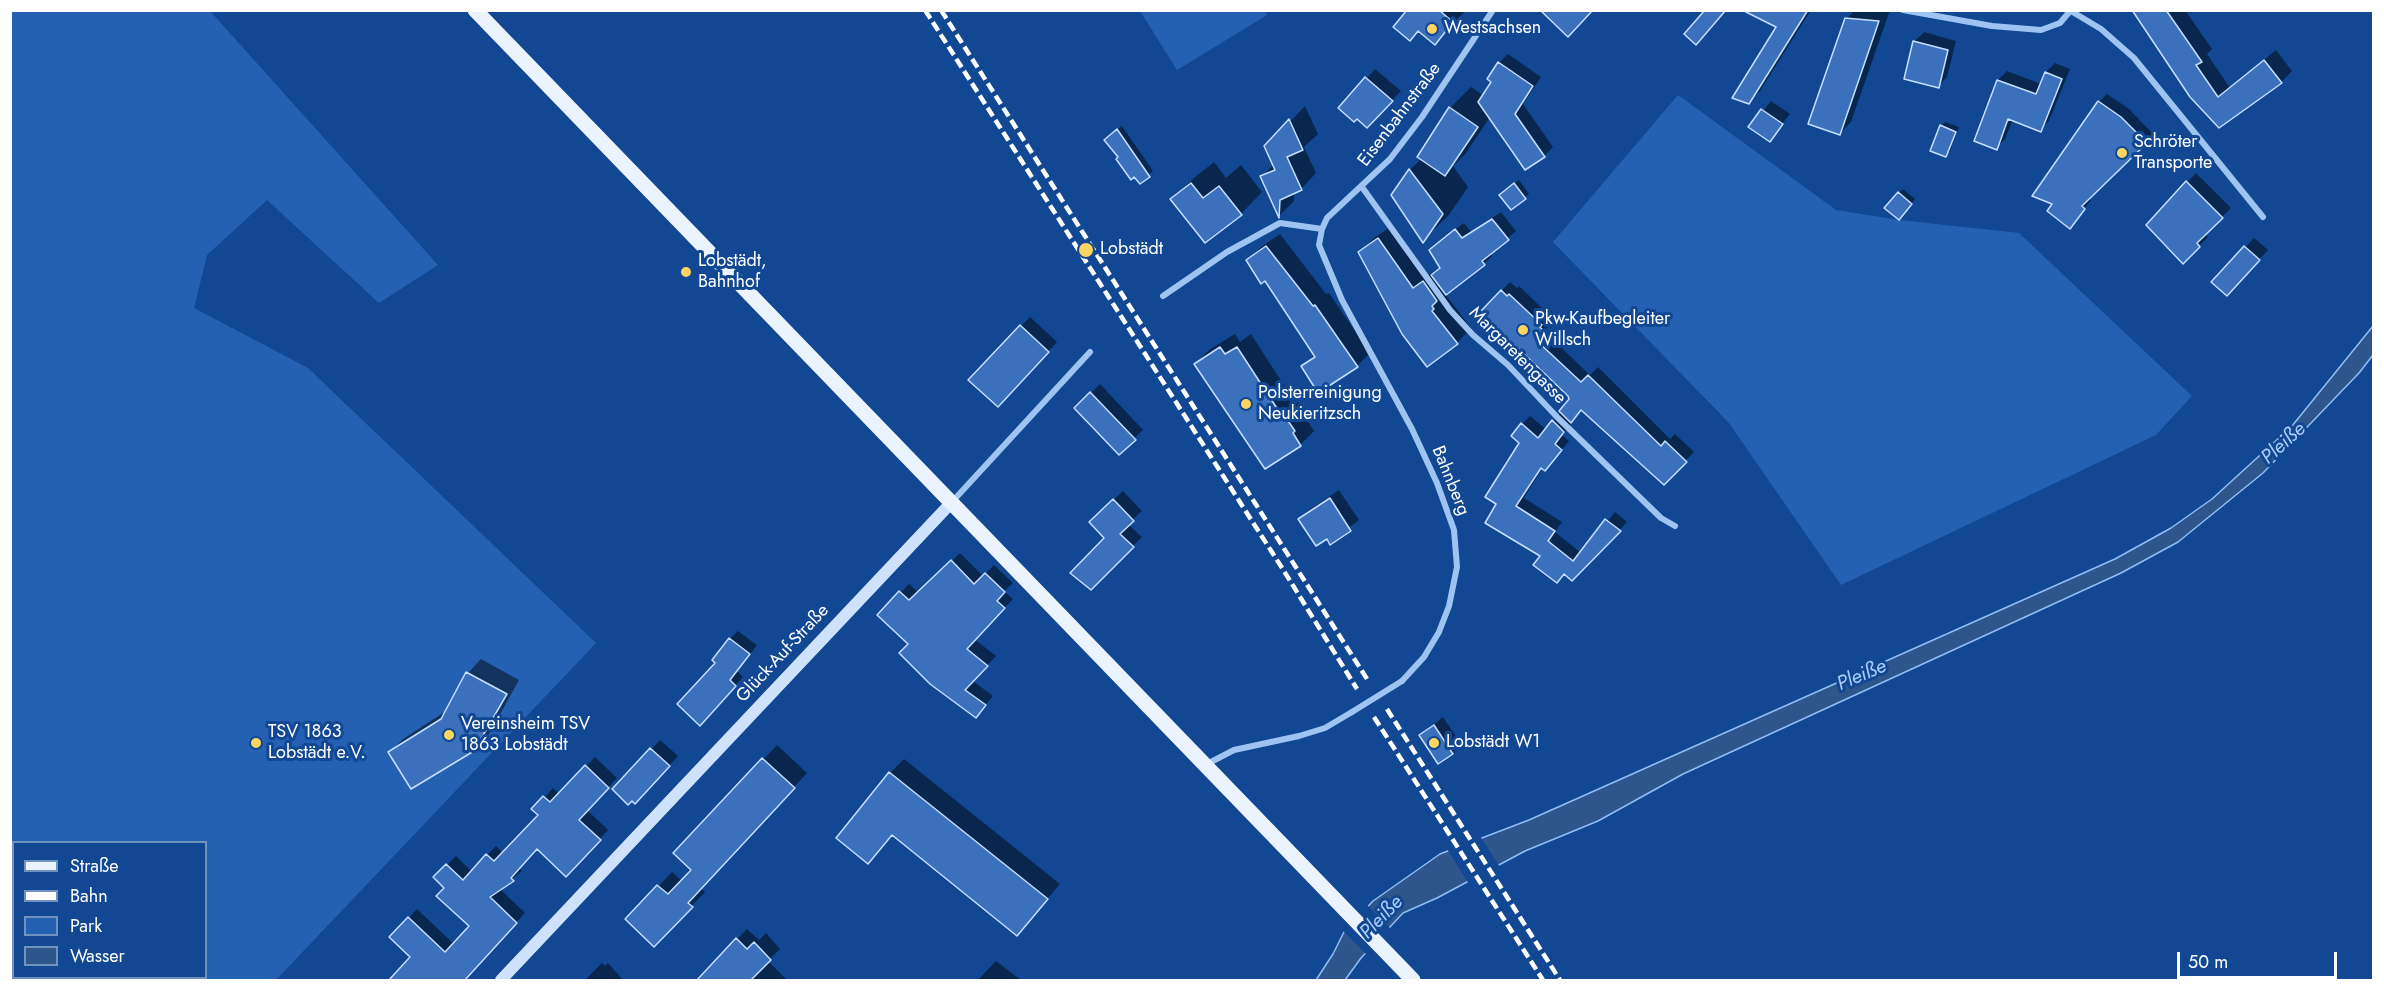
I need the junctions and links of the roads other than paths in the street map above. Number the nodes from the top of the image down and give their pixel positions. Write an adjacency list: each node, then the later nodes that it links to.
1 (475, 10): 10 (main road)
2 (1493, 10): 5 (street, Eisenbahnstraße)
3 (1903, 10): 4 (street)
4 (2071, 11): 6 (street)
5 (1362, 188): 7 (street, Eisenbahnstraße); 11 (street, Margaretengasse)
6 (2263, 217)
7 (1322, 229): 8 (street); 12 (street, Bahnberg, bridge)
8 (1163, 296)
9 (1090, 352): 10 (street, Glück-Auf-Straße)
10 (951, 503): 12 (main road); 13 (main road, Glück-Auf-Straße)
11 (1675, 526)
12 (1204, 765): 14 (main road)
13 (501, 981)
14 (1413, 981)

